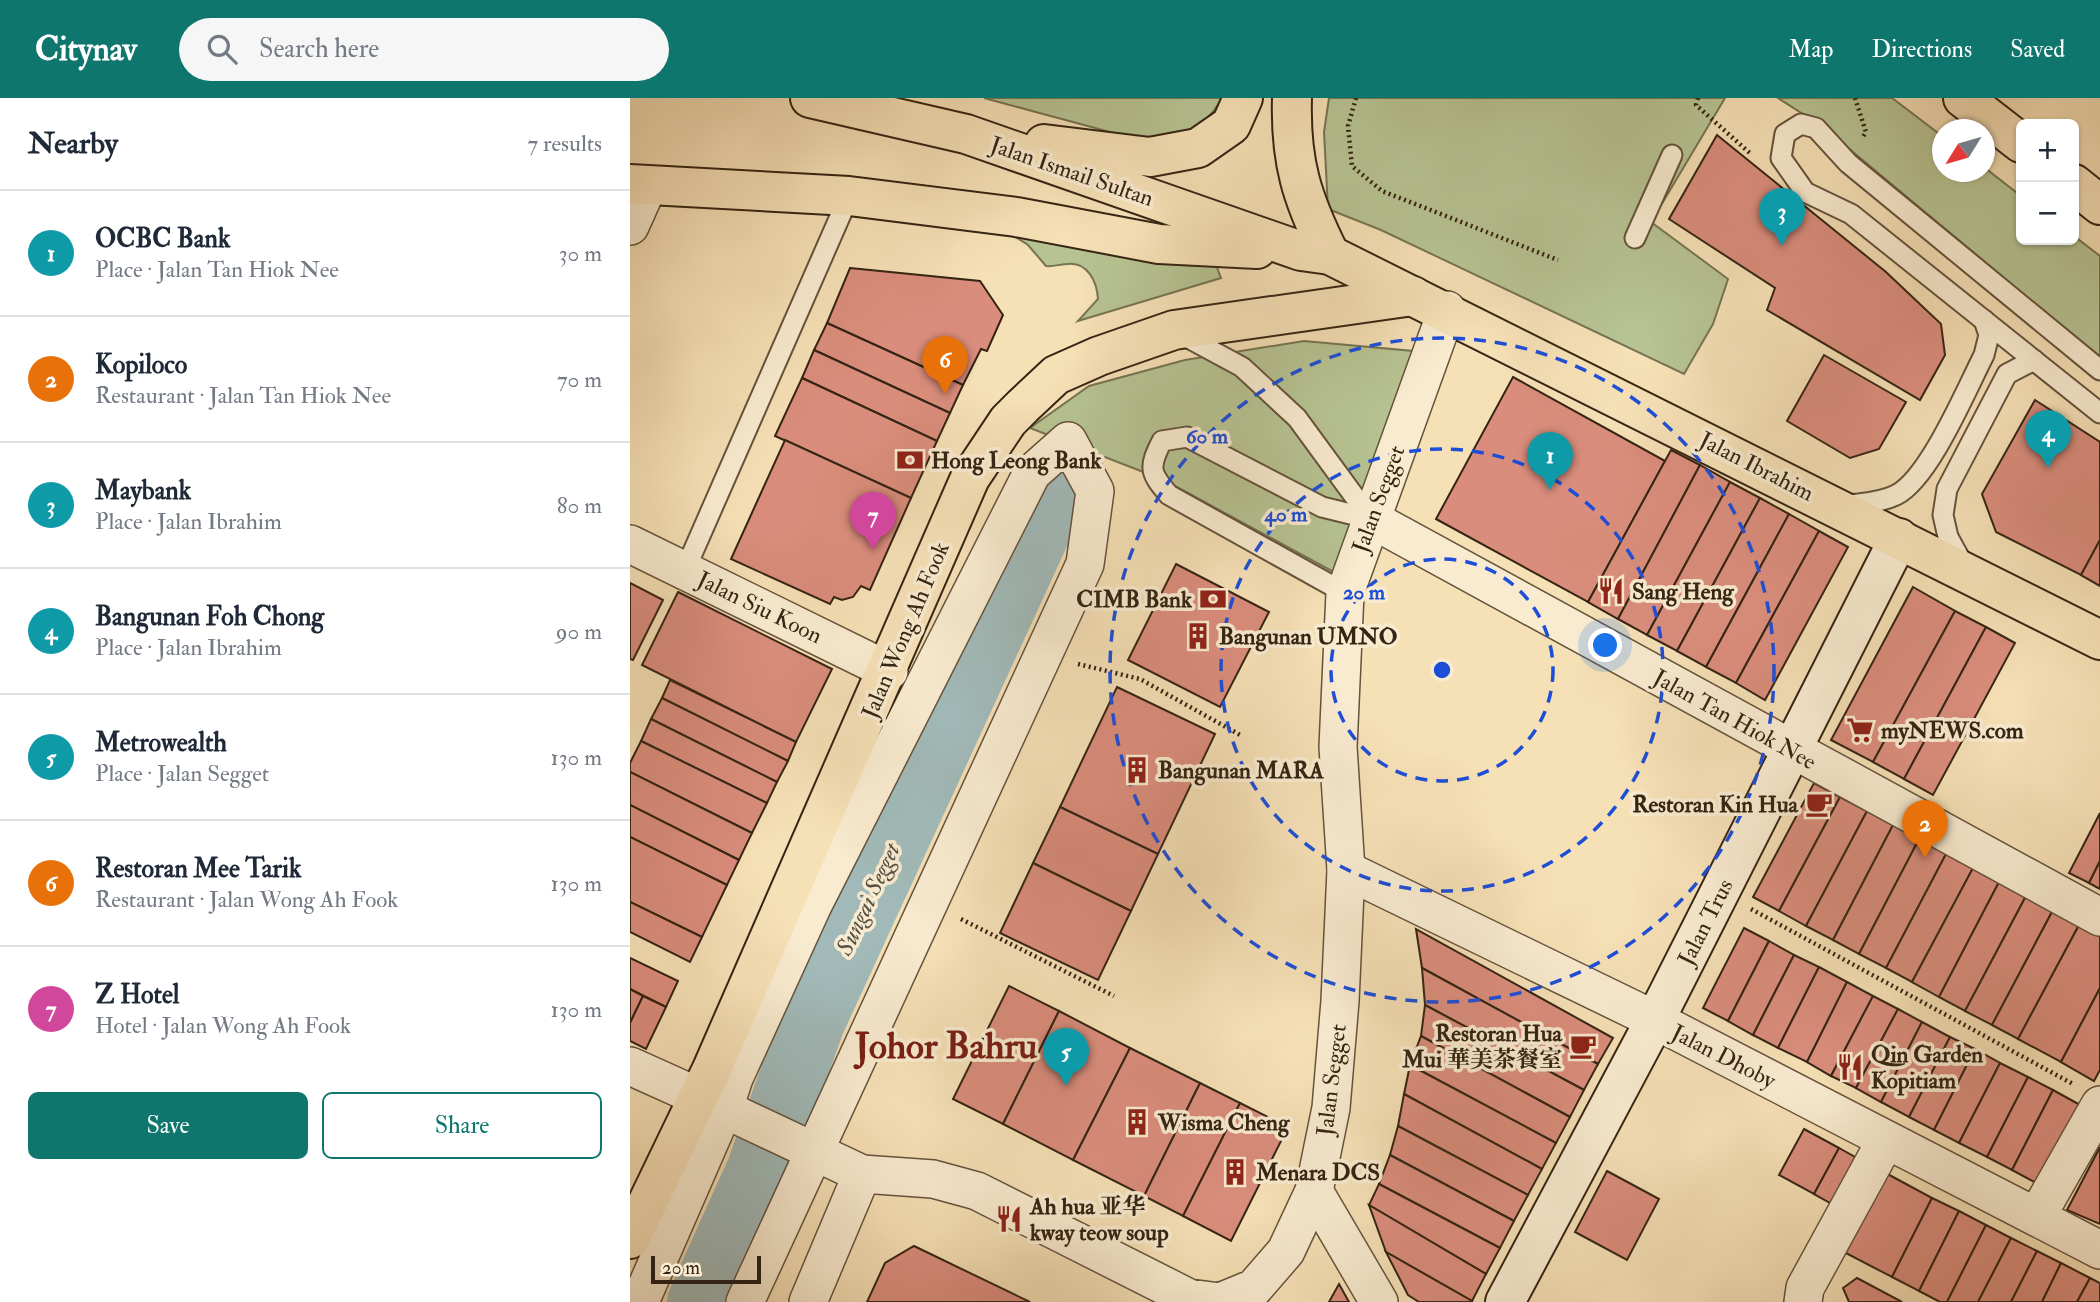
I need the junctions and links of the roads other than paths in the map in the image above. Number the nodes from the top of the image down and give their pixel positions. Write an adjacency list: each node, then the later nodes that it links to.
1 (810, 98): 5 (main road, Jalan Ismail Sultan)
2 (1243, 98): 5 (main road)
3 (1292, 98): 14 (main road)
4 (1963, 98): 6 (main road)
5 (966, 134): 14 (main road, Jalan Ismail Sultan)
6 (2016, 139)
7 (1672, 155): 13 (lane)
8 (639, 185): 10 (main road); 12 (street)
9 (2079, 188): 11 (main road)
10 (849, 197): 14 (main road); 25 (lane)
11 (2100, 205)
12 (630, 226)
13 (1635, 238)
14 (1315, 253): 15 (main road, Jalan Ismail Sultan)
15 (1430, 303): 17 (main road, Jalan Wong Ah Fook); 21 (main road, Jalan Ibrahim); 22 (street, Jalan Segget)
16 (1984, 320): 18 (lane); 19 (lane); 21 (lane)
17 (1174, 330): 22 (lane); 29 (main road, Jalan Wong Ah Fook)
18 (2034, 360): 20 (lane); 26 (lane)
19 (2100, 370)
20 (2100, 413)
21 (1837, 506): 23 (main road, Jalan Ibrahim)
22 (1371, 519): 27 (street, Jalan Segget); 27 (lane); 30 (street, Jalan Tan Hiok Nee)
23 (1899, 538): 26 (main road, Jalan Ibrahim); 30 (street, Jalan Trus)
24 (630, 544): 25 (street, Jalan Siu Koon)
25 (685, 570): 29 (street, Jalan Siu Koon)
26 (1968, 573): 28 (main road, Jalan Ibrahim)
27 (1345, 593): 31 (street, Jalan Segget)
28 (2100, 640)
29 (889, 671): 36 (main road, Jalan Wong Ah Fook)
30 (1792, 750): 32 (street, Jalan Tan Hiok Nee); 33 (street, Jalan Trus)
31 (1346, 870): 33 (street, Jalan Dhoby); 40 (street, Jalan Segget)
32 (2100, 917)
33 (1655, 1020): 37 (street, Jalan Dhoby); 48 (street, Jalan Trus)
34 (630, 1066): 36 (street)
35 (2088, 1095): 41 (street)
36 (723, 1109): 38 (street); 38 (street); 42 (main road, Jalan Wong Ah Fook); 44 (street)
37 (1886, 1140): 41 (street, Jalan Dhoby); 49 (street)
38 (809, 1148): 39 (street); 45 (street)
39 (862, 1174): 40 (street, Jalan Segget); 46 (street)
40 (1314, 1191): 47 (street)
41 (2037, 1216): 43 (street, Jalan Dhoby)
42 (630, 1239)
43 (2100, 1250)
44 (640, 1302)
45 (746, 1302)
46 (808, 1302)
47 (1379, 1302)
48 (1505, 1302)
49 (1803, 1302)

